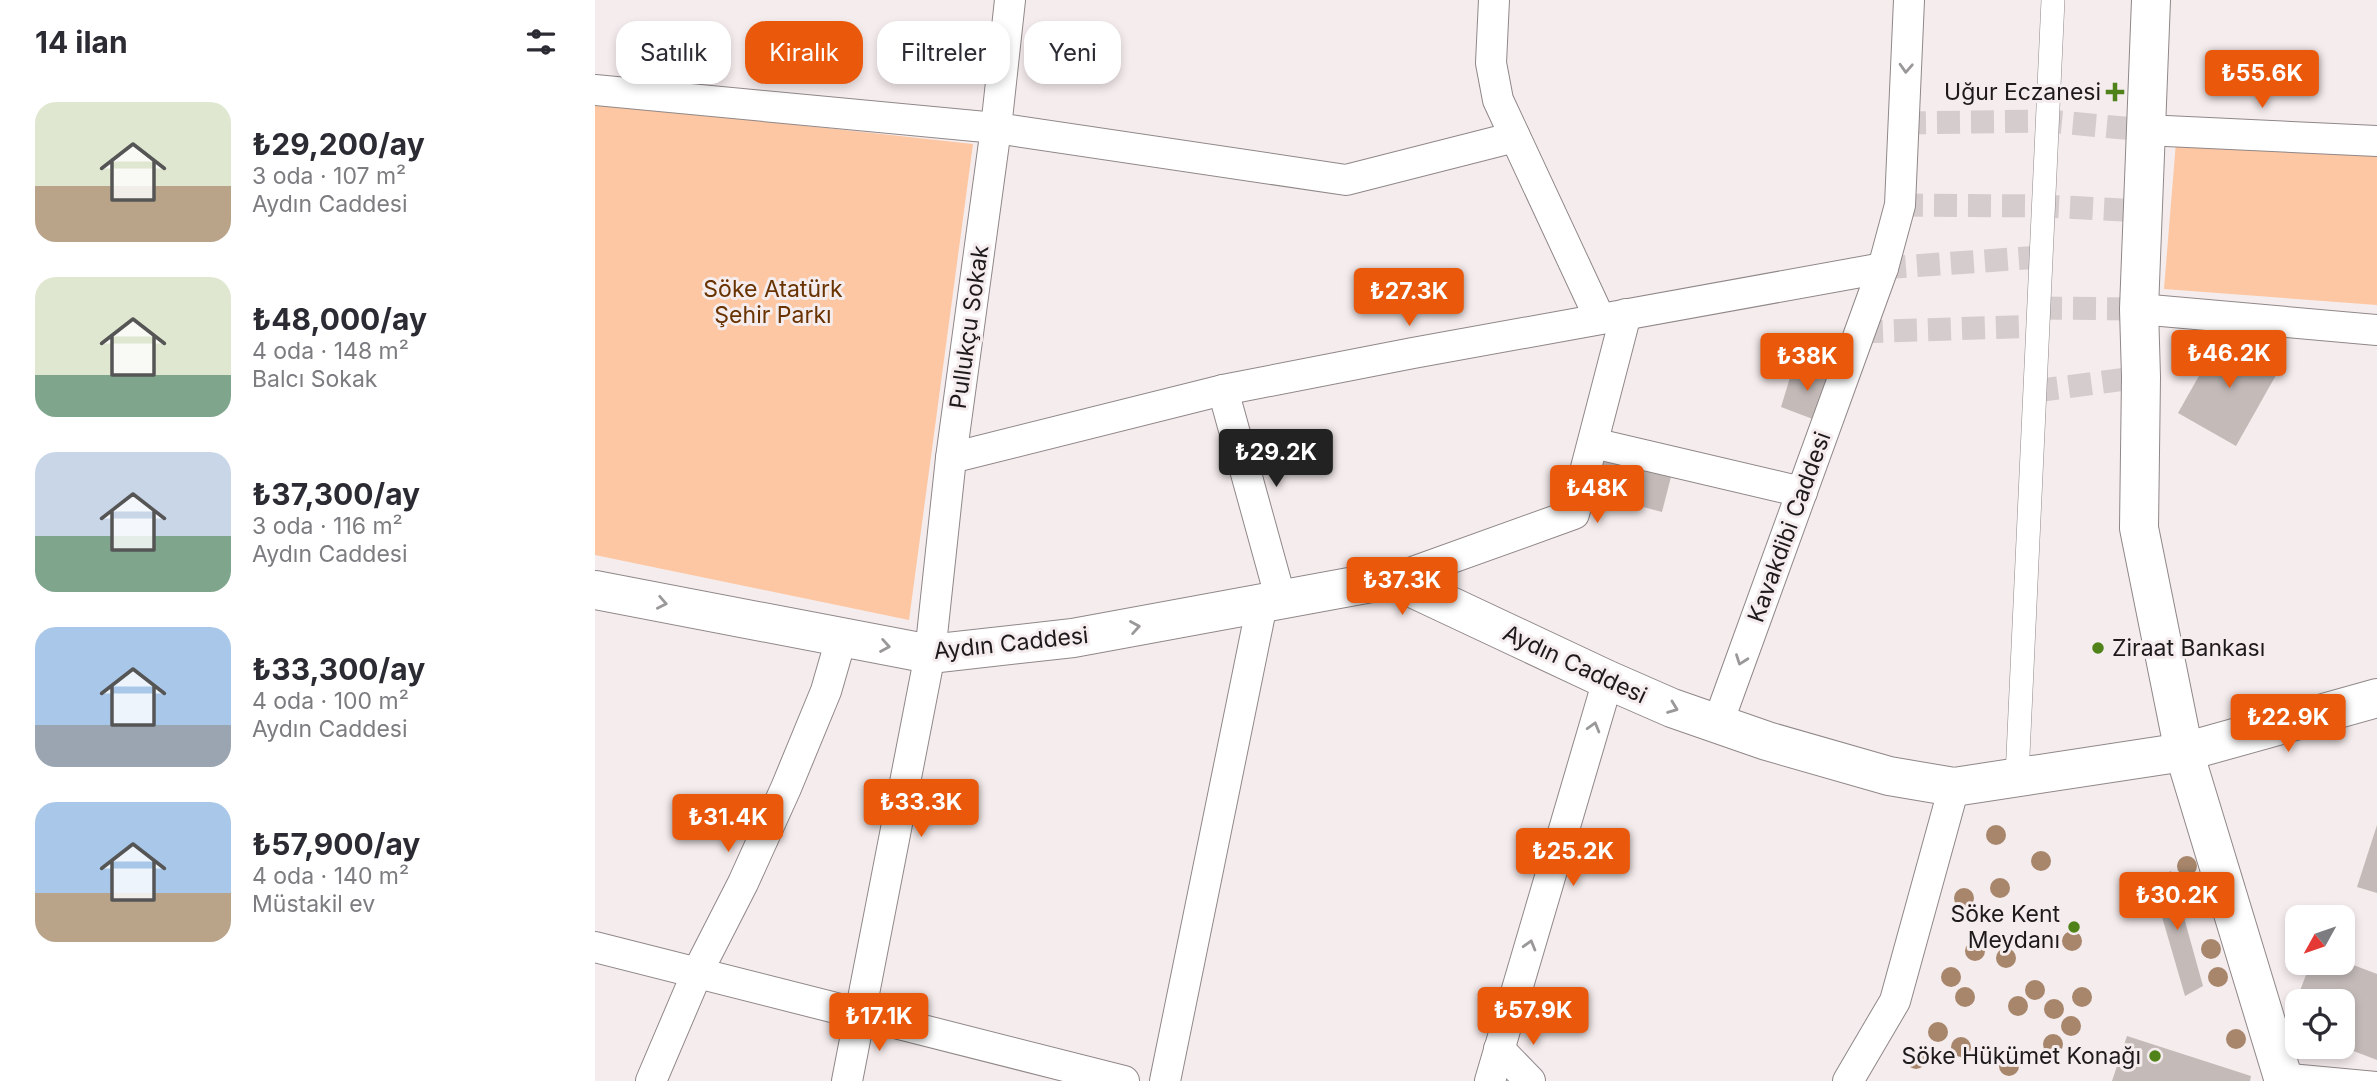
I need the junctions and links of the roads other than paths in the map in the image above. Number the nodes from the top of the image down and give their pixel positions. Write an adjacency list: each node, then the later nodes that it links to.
1 (1010, 0): 7 (street, Pullukçu Sokak)
2 (1494, 0): 9 (street)
3 (1909, 0): 11 (street, Kavakdibi Caddesi, one-way to 11)
4 (2053, 0): 28 (street)
5 (2151, 0): 8 (main road)
6 (595, 90): 7 (street)
7 (996, 128): 9 (street); 17 (street, Pullukçu Sokak)
8 (2145, 130): 10 (street); 12 (main road)
9 (1515, 137): 13 (street)
10 (2377, 141)
11 (1883, 268): 13 (street); 18 (street, Kavakdibi Caddesi)
12 (2139, 309): 14 (street); 27 (main road)
13 (1613, 316): 15 (street); 16 (street)
14 (2377, 330)
15 (1223, 390): 17 (street); 21 (street)
16 (1593, 443): 18 (street); 19 (street)
17 (951, 458): 23 (street, Pullukçu Sokak)
18 (1802, 492): 26 (street, Kavakdibi Caddesi, one-way to 26)
19 (1393, 579): 21 (main road, Aydın Caddesi); 24 (main road, Aydın Caddesi)
20 (595, 590): 22 (main road, Aydın Caddesi, one-way to 22)
21 (1271, 602): 23 (main road, Aydın Caddesi, one-way to 21); 39 (street)
22 (841, 639): 23 (main road, Aydın Caddesi, one-way to 23); 31 (street)
23 (930, 654): 32 (street, Pullukçu Sokak)
24 (1608, 681): 26 (main road, Aydın Caddesi, one-way to 26); 33 (street, one-way to 24)
25 (2377, 698): 27 (main road, Aydın Caddesi)
26 (1718, 723): 29 (main road, Aydın Caddesi)
27 (2184, 752): 28 (main road, Aydın Caddesi); 34 (main road)
28 (2017, 777): 29 (main road, Aydın Caddesi)
29 (1954, 787): 42 (street)
30 (595, 947): 31 (street)
31 (697, 973): 32 (street); 36 (street)
32 (862, 1015): 37 (street, Pullukçu Sokak); 38 (street)
33 (1499, 1049): 40 (street); 41 (street)
34 (2283, 1076): 35 (lane)
35 (2377, 1080)
36 (651, 1081)
37 (847, 1081)
38 (1124, 1081)
39 (1165, 1081)
40 (1490, 1081)
41 (1530, 1081)
42 (1848, 1081)

